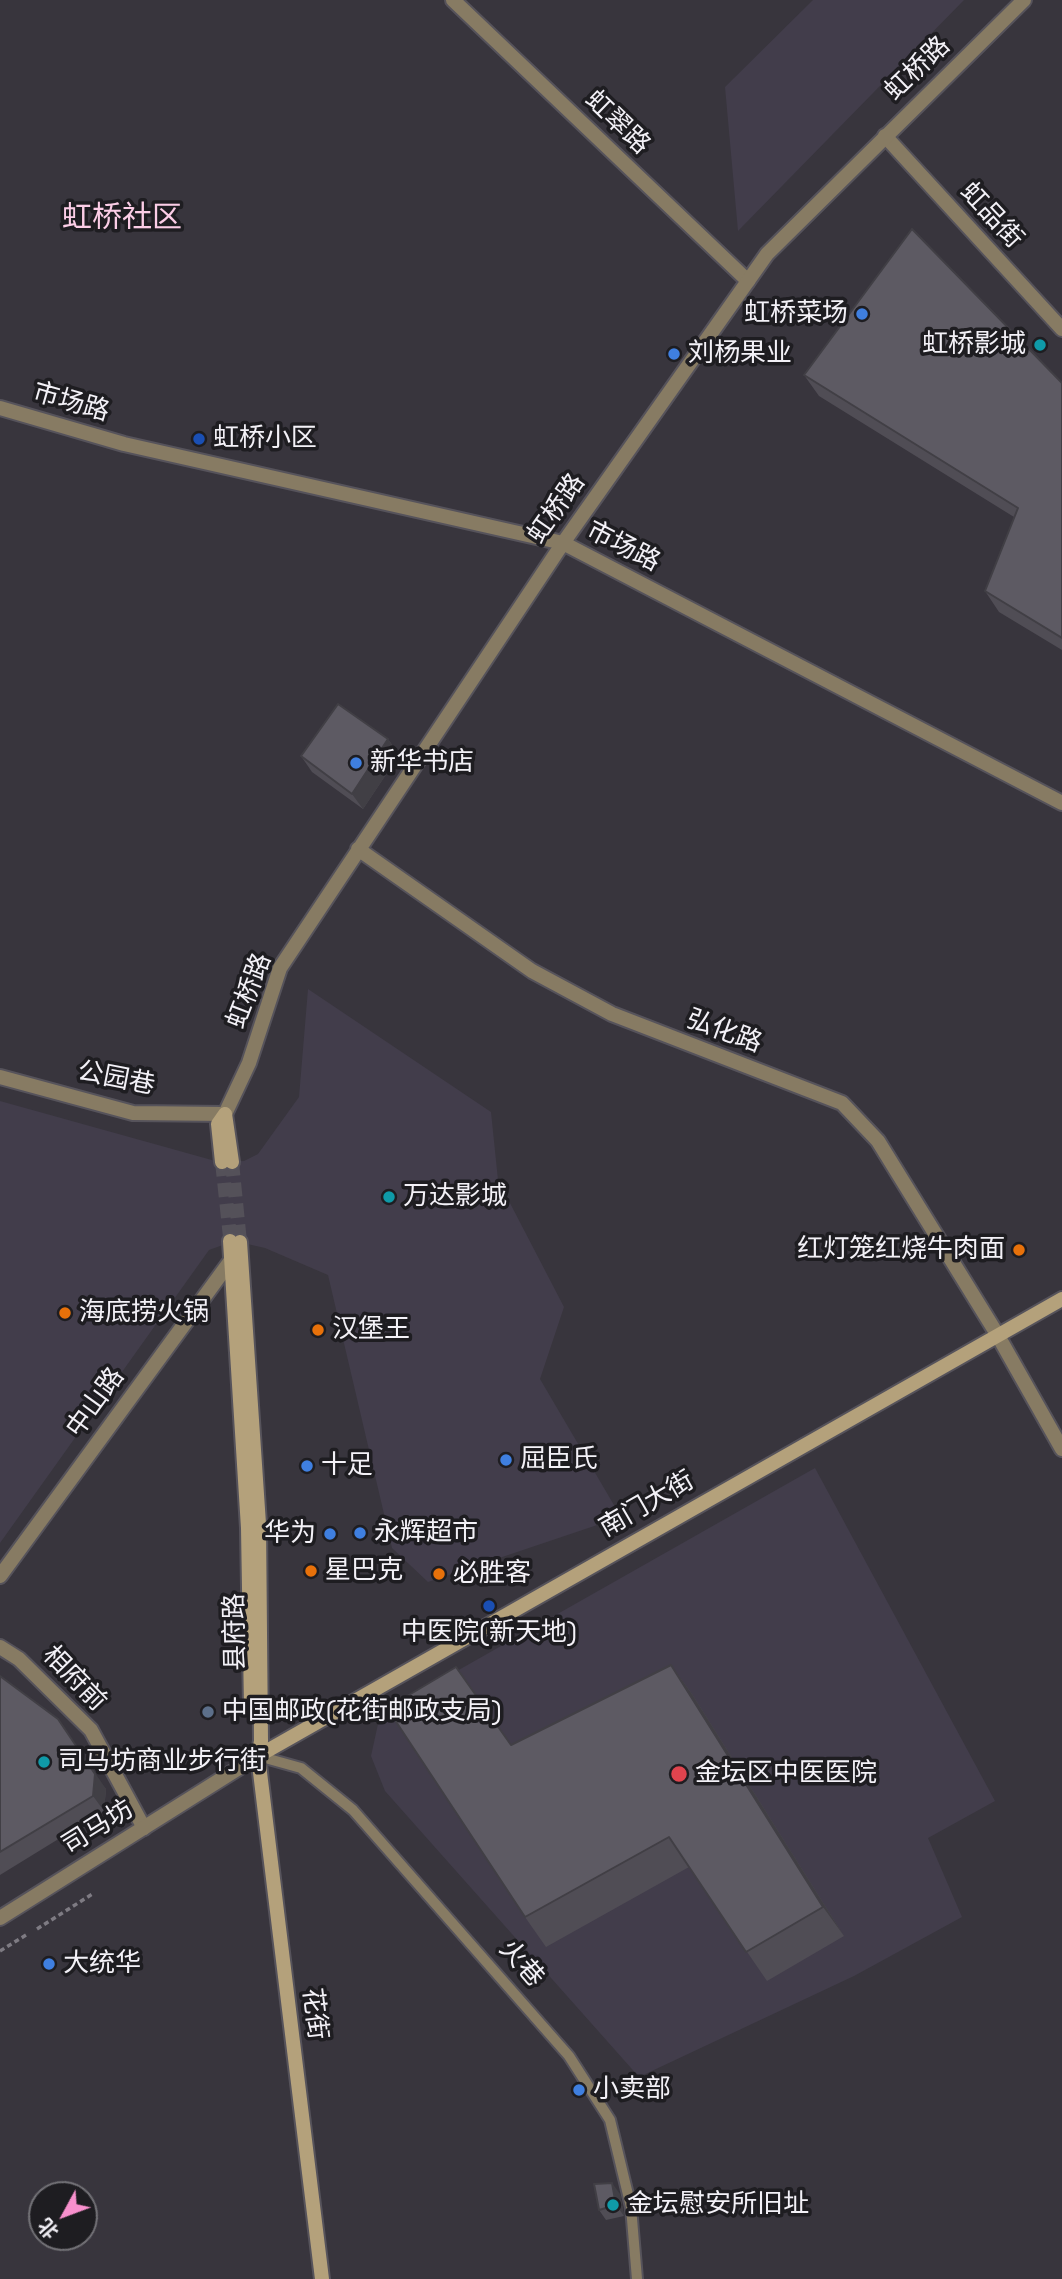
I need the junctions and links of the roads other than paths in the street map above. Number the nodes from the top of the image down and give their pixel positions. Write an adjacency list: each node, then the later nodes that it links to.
1 (453, 0): 4 (street, 虹翠路)
2 (1024, 0): 3 (street, 虹桥路)
3 (885, 136): 4 (street, 虹桥路); 5 (street, 虹品街)
4 (747, 281): 7 (street, 虹桥路)
5 (1062, 329)
6 (0, 408): 7 (street, 市场路)
7 (563, 543): 8 (street, 市场路); 9 (street, 虹桥路)
8 (1062, 803)
9 (358, 849): 11 (street, 虹桥路); 15 (street, 弘化路)
10 (0, 1077): 11 (street, 公园巷)
11 (225, 1114): 12 (main road)
12 (227, 1162)
13 (232, 1259): 17 (street, 中山路); 19 (main road, 县府路); 19 (main road, 县府路)
14 (1062, 1299): 15 (main road, 南门大街)
15 (997, 1334): 16 (street, 弘化路); 19 (main road, 南门大街)
16 (1062, 1449)
17 (0, 1576)
18 (0, 1647): 20 (street, 相府前)
19 (258, 1756): 20 (street, 司马坊); 22 (main road, 花街); 23 (lane, 火巷)
20 (144, 1828): 21 (street, 司马坊)
21 (0, 1918)
22 (323, 2279)
23 (637, 2279)

